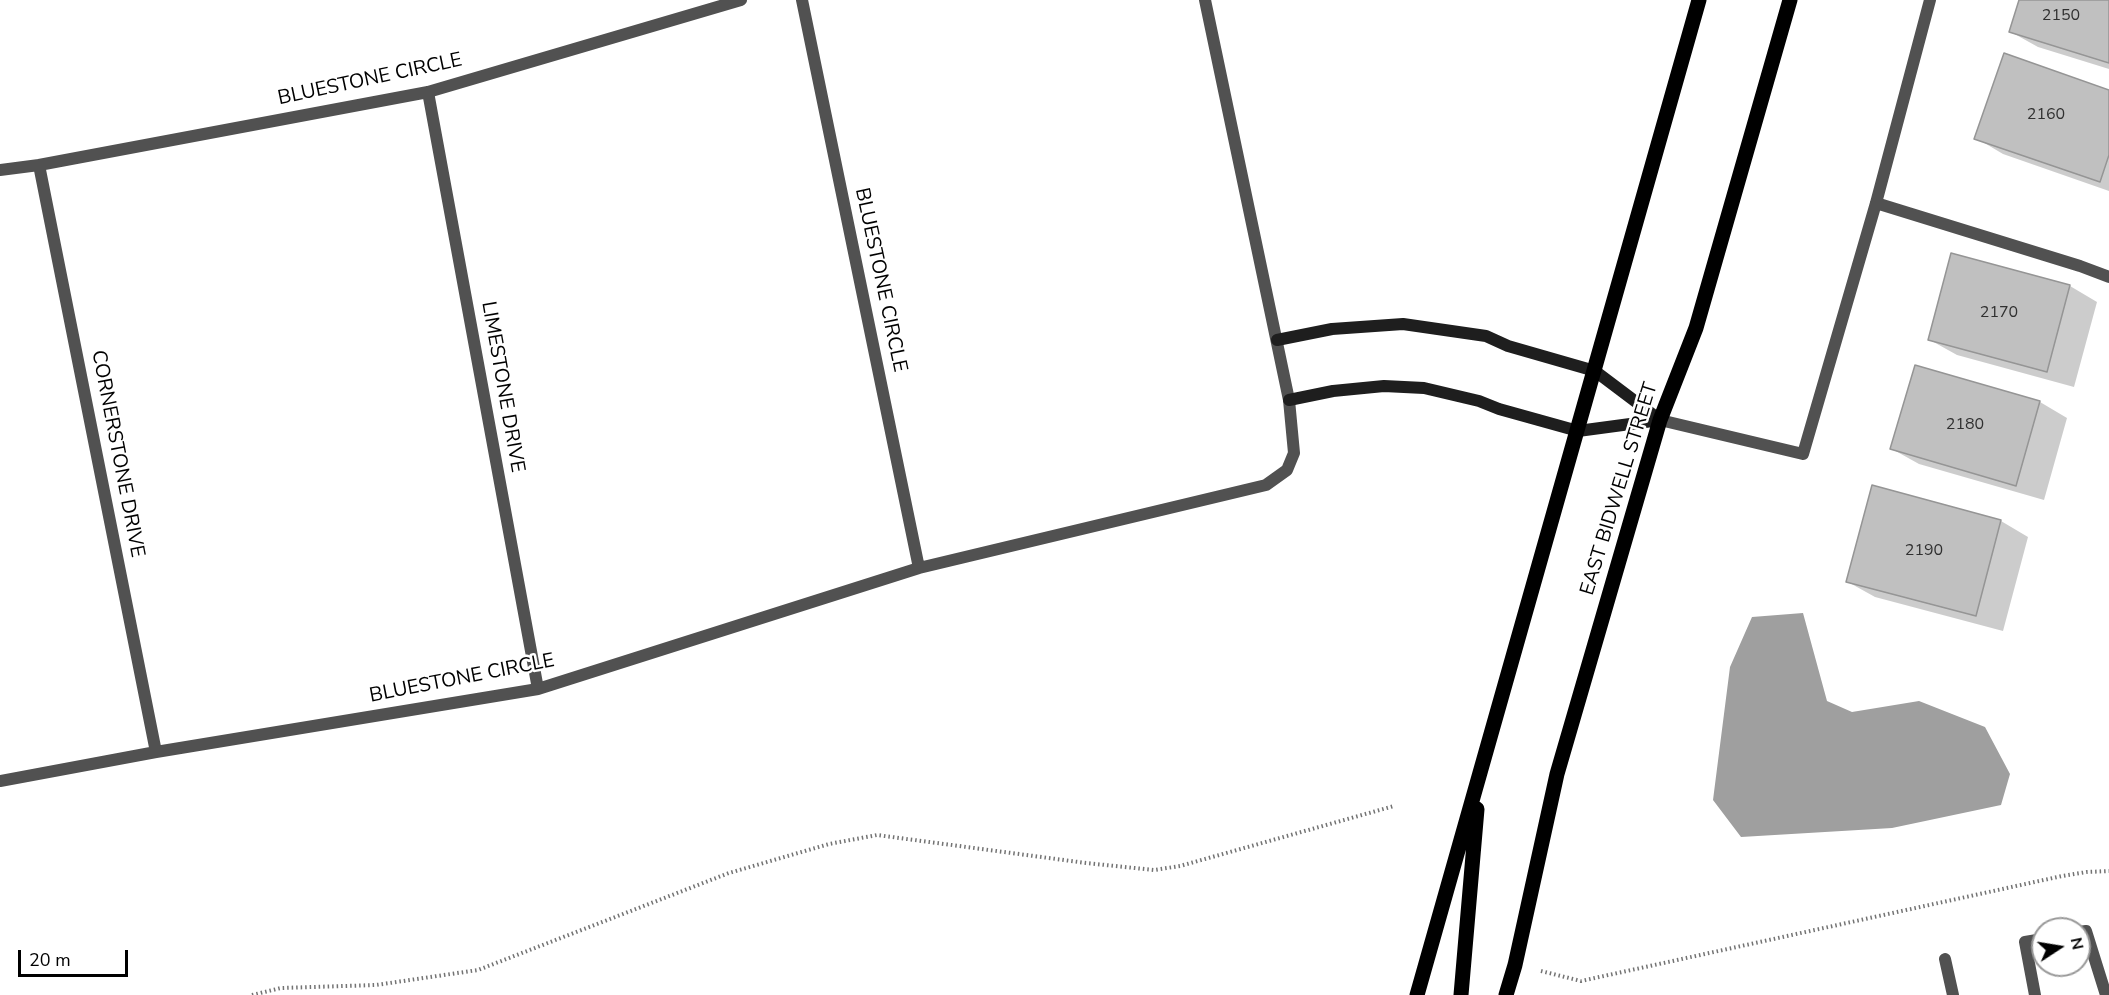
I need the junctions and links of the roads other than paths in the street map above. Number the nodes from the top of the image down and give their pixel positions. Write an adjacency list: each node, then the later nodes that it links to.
1 (741, 0): 7 (street, BLUESTONE CIRCLE)
2 (802, 0): 17 (street, BLUESTONE CIRCLE)
3 (1205, 0): 12 (street, BLUESTONE CIRCLE)
4 (1699, 0): 13 (main road)
5 (1790, 0): 15 (main road, EAST BIDWELL STREET)
6 (1930, 0): 10 (street)
7 (428, 92): 8 (street, BLUESTONE CIRCLE); 18 (street, LIMESTONE DRIVE)
8 (39, 165): 9 (street, BLUESTONE CIRCLE); 19 (street, CORNERSTONE DRIVE)
9 (0, 170)
10 (1876, 203): 11 (street); 15 (street)
11 (2109, 277)
12 (1277, 340): 13 (street); 14 (street, BLUESTONE CIRCLE)
13 (1595, 371): 15 (street); 16 (main road)
14 (1289, 400): 16 (street); 17 (street, BLUESTONE CIRCLE)
15 (1660, 420): 16 (street); 29 (main road, EAST BIDWELL STREET)
16 (1578, 431): 20 (main road)
17 (919, 568): 18 (street, BLUESTONE CIRCLE)
18 (538, 689): 19 (street, BLUESTONE CIRCLE)
19 (156, 752): 21 (street, BLUESTONE CIRCLE)
20 (1480, 773): 27 (main road); 28 (main road)
21 (0, 781)
22 (2031, 941): 25 (street)
23 (2091, 947): 32 (street)
24 (1945, 959): 30 (street)
25 (2031, 974)
26 (2032, 977): 31 (street)
27 (1417, 995)
28 (1461, 995)
29 (1506, 995)
30 (1953, 995)
31 (2035, 995)
32 (2106, 995)

